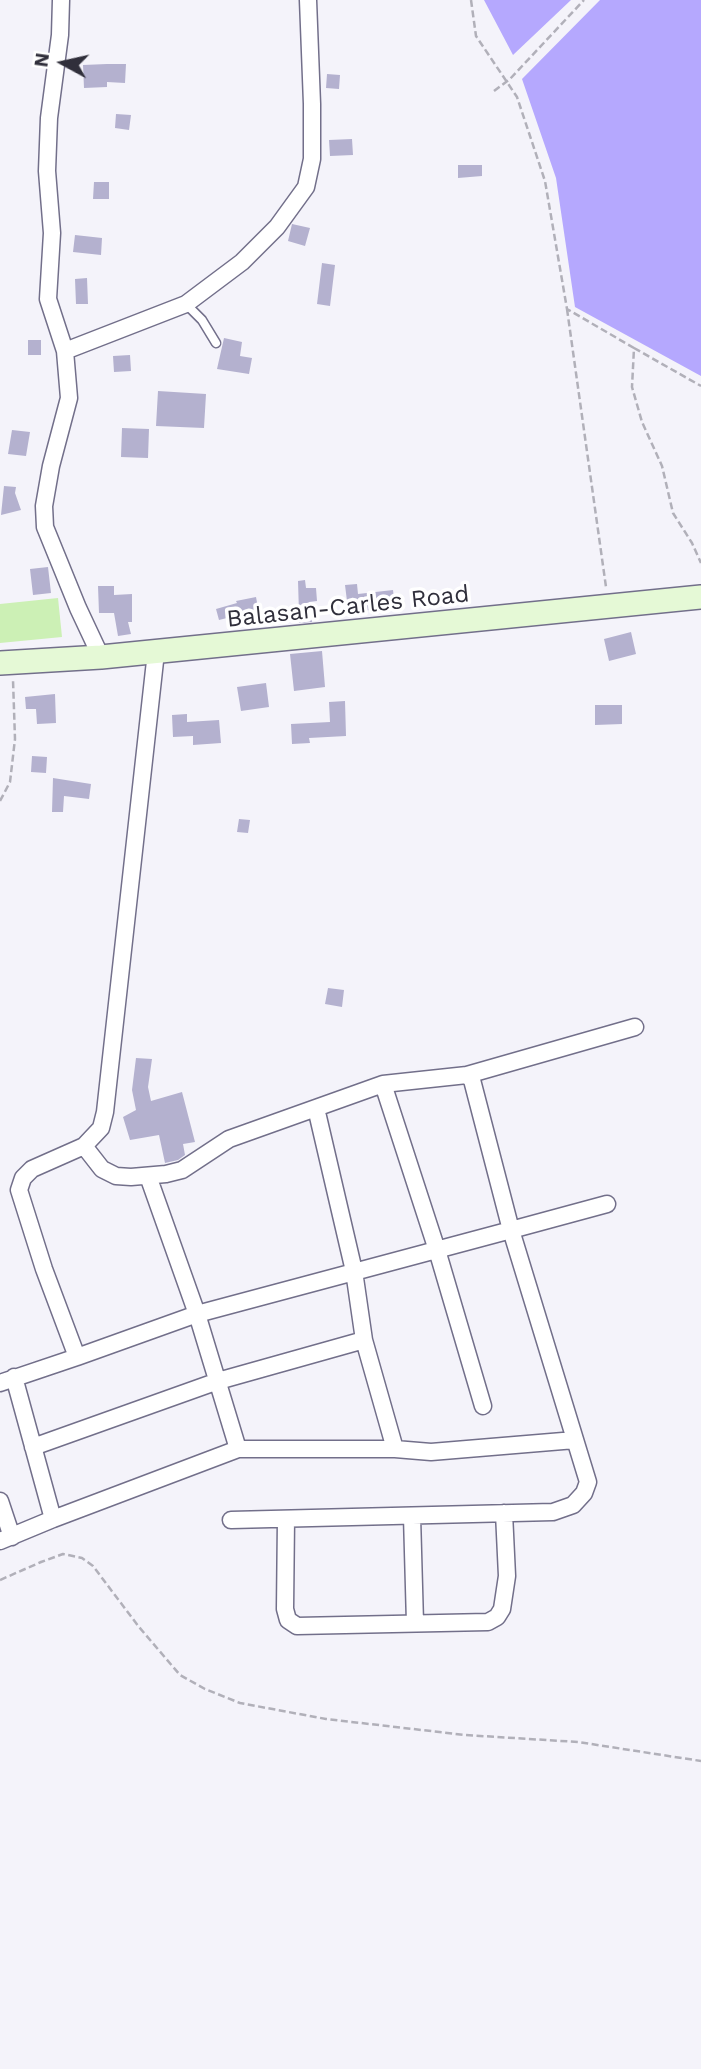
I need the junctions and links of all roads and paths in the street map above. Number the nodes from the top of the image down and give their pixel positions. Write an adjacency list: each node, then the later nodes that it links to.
1 (61, 0): 11 (street)
2 (309, 0): 7 (street)
3 (471, 0): 5 (path)
4 (584, 0): 5 (path)
5 (507, 81): 6 (path); 8 (path)
6 (494, 91)
7 (186, 304): 9 (lane); 11 (street)
8 (567, 309): 10 (path); 15 (path)
9 (216, 343)
10 (634, 348): 12 (path); 13 (path)
11 (65, 351): 17 (street)
12 (701, 386)
13 (701, 563)
14 (701, 597): 15 (main road, Balasan-Carles Road)
15 (609, 607): 16 (main road, Balasan-Carles Road)
16 (156, 652): 17 (main road, Balasan-Carles Road); 24 (street)
17 (101, 657): 18 (main road, Balasan-Carles Road)
18 (6, 663): 19 (path)
19 (0, 801)
20 (635, 1027): 21 (street)
21 (467, 1075): 22 (street); 27 (street)
22 (383, 1084): 23 (street); 28 (street)
23 (316, 1108): 25 (street); 29 (street)
24 (84, 1146): 25 (street); 32 (street)
25 (148, 1175): 30 (street)
26 (607, 1205): 27 (street)
27 (511, 1230): 28 (street); 36 (street)
28 (437, 1250): 29 (street); 35 (street)
29 (354, 1271): 30 (street); 31 (street)
30 (197, 1314): 32 (street); 34 (street)
31 (364, 1340): 34 (street); 39 (street)
32 (77, 1357): 33 (street)
33 (7, 1380): 37 (street)
34 (218, 1381): 37 (street); 38 (street)
35 (483, 1406)
36 (575, 1440): 39 (street); 41 (street)
37 (33, 1447): 43 (street)
38 (238, 1448): 39 (street); 43 (street)
39 (395, 1449)
40 (0, 1502): 46 (street)
41 (505, 1513): 42 (street); 48 (street)
42 (412, 1516): 44 (street); 48 (street)
43 (53, 1519): 46 (street)
44 (286, 1519): 45 (street); 48 (street)
45 (231, 1520)
46 (6, 1539)
47 (0, 1580): 49 (path)
48 (415, 1623)
49 (701, 1761)

